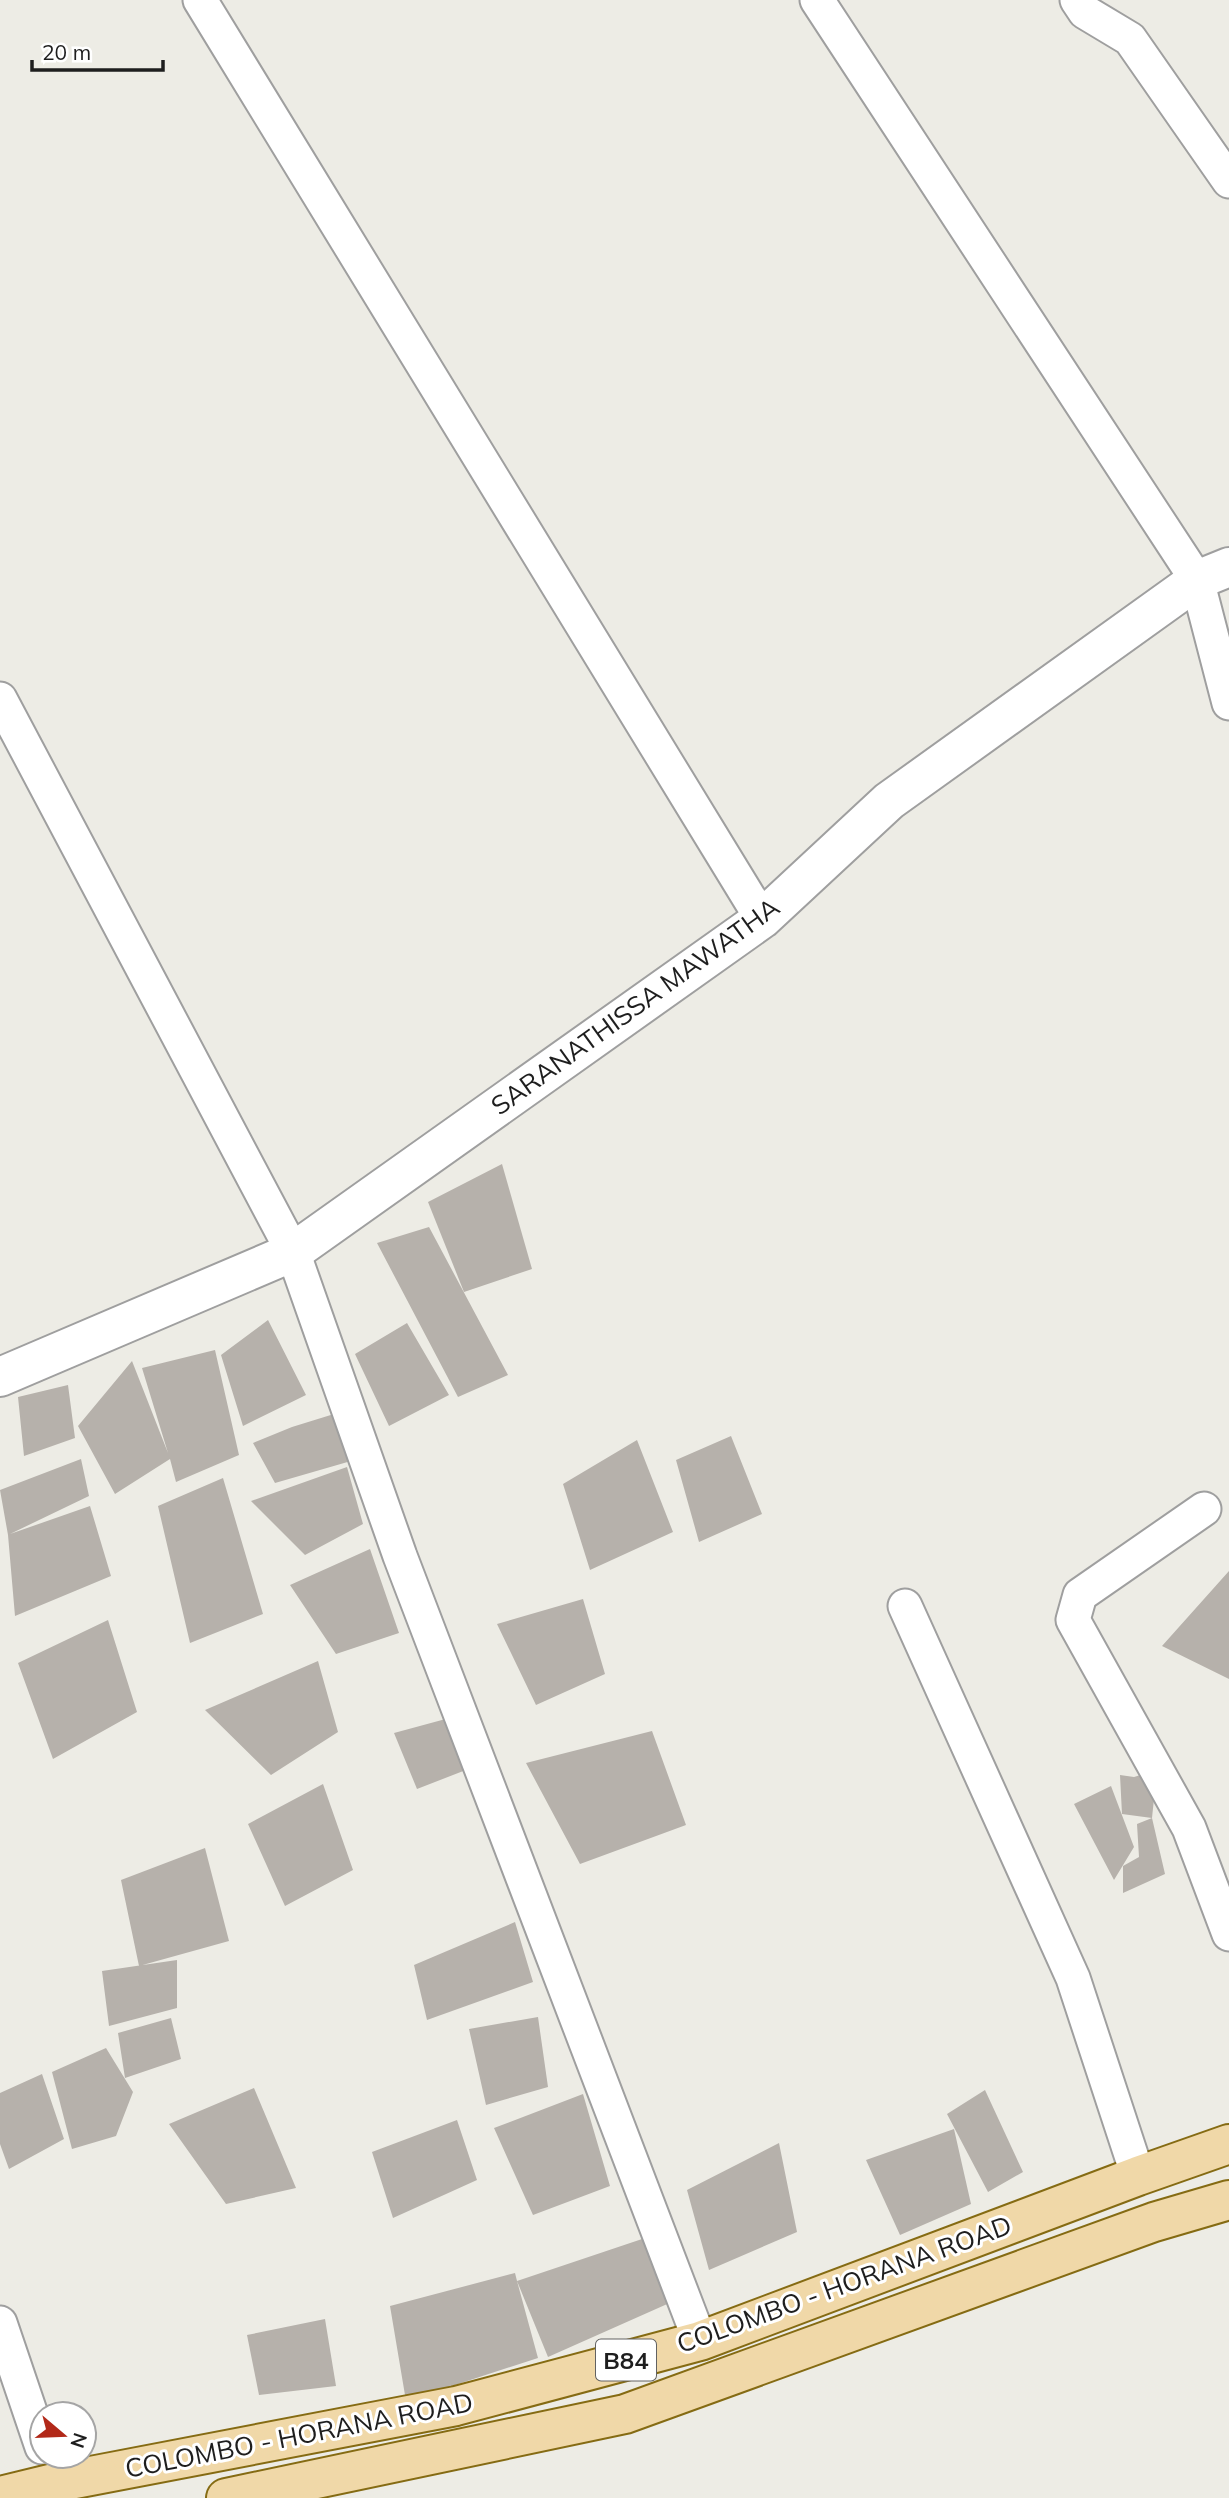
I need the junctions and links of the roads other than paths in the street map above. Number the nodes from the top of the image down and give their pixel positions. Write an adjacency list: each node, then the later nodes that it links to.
1 (200, 0): 8 (street)
2 (817, 0): 5 (street)
3 (1077, 0): 4 (street)
4 (1229, 181)
5 (1213, 573): 7 (street); 8 (street, SARANATHISSA MAWATHA)
6 (0, 699): 9 (street)
7 (1229, 703)
8 (762, 919): 9 (street, SARANATHISSA MAWATHA)
9 (293, 1252): 10 (street, SARANATHISSA MAWATHA); 18 (street)
10 (0, 1377)
11 (1204, 1508): 13 (street)
12 (905, 1606): 15 (street)
13 (1229, 1934)
14 (1229, 2144): 15 (main road, COLOMBO - HORANA ROAD / B84)
15 (1138, 2176): 18 (main road, COLOMBO - HORANA ROAD / B84)
16 (1229, 2200): 22 (main road, COLOMBO - HORANA ROAD / B84)
17 (0, 2323): 19 (street)
18 (700, 2341): 20 (main road, COLOMBO - HORANA ROAD / B84)
19 (28, 2406)
20 (53, 2479): 21 (main road, COLOMBO - HORANA ROAD / B84)
21 (0, 2497)
22 (226, 2498)

